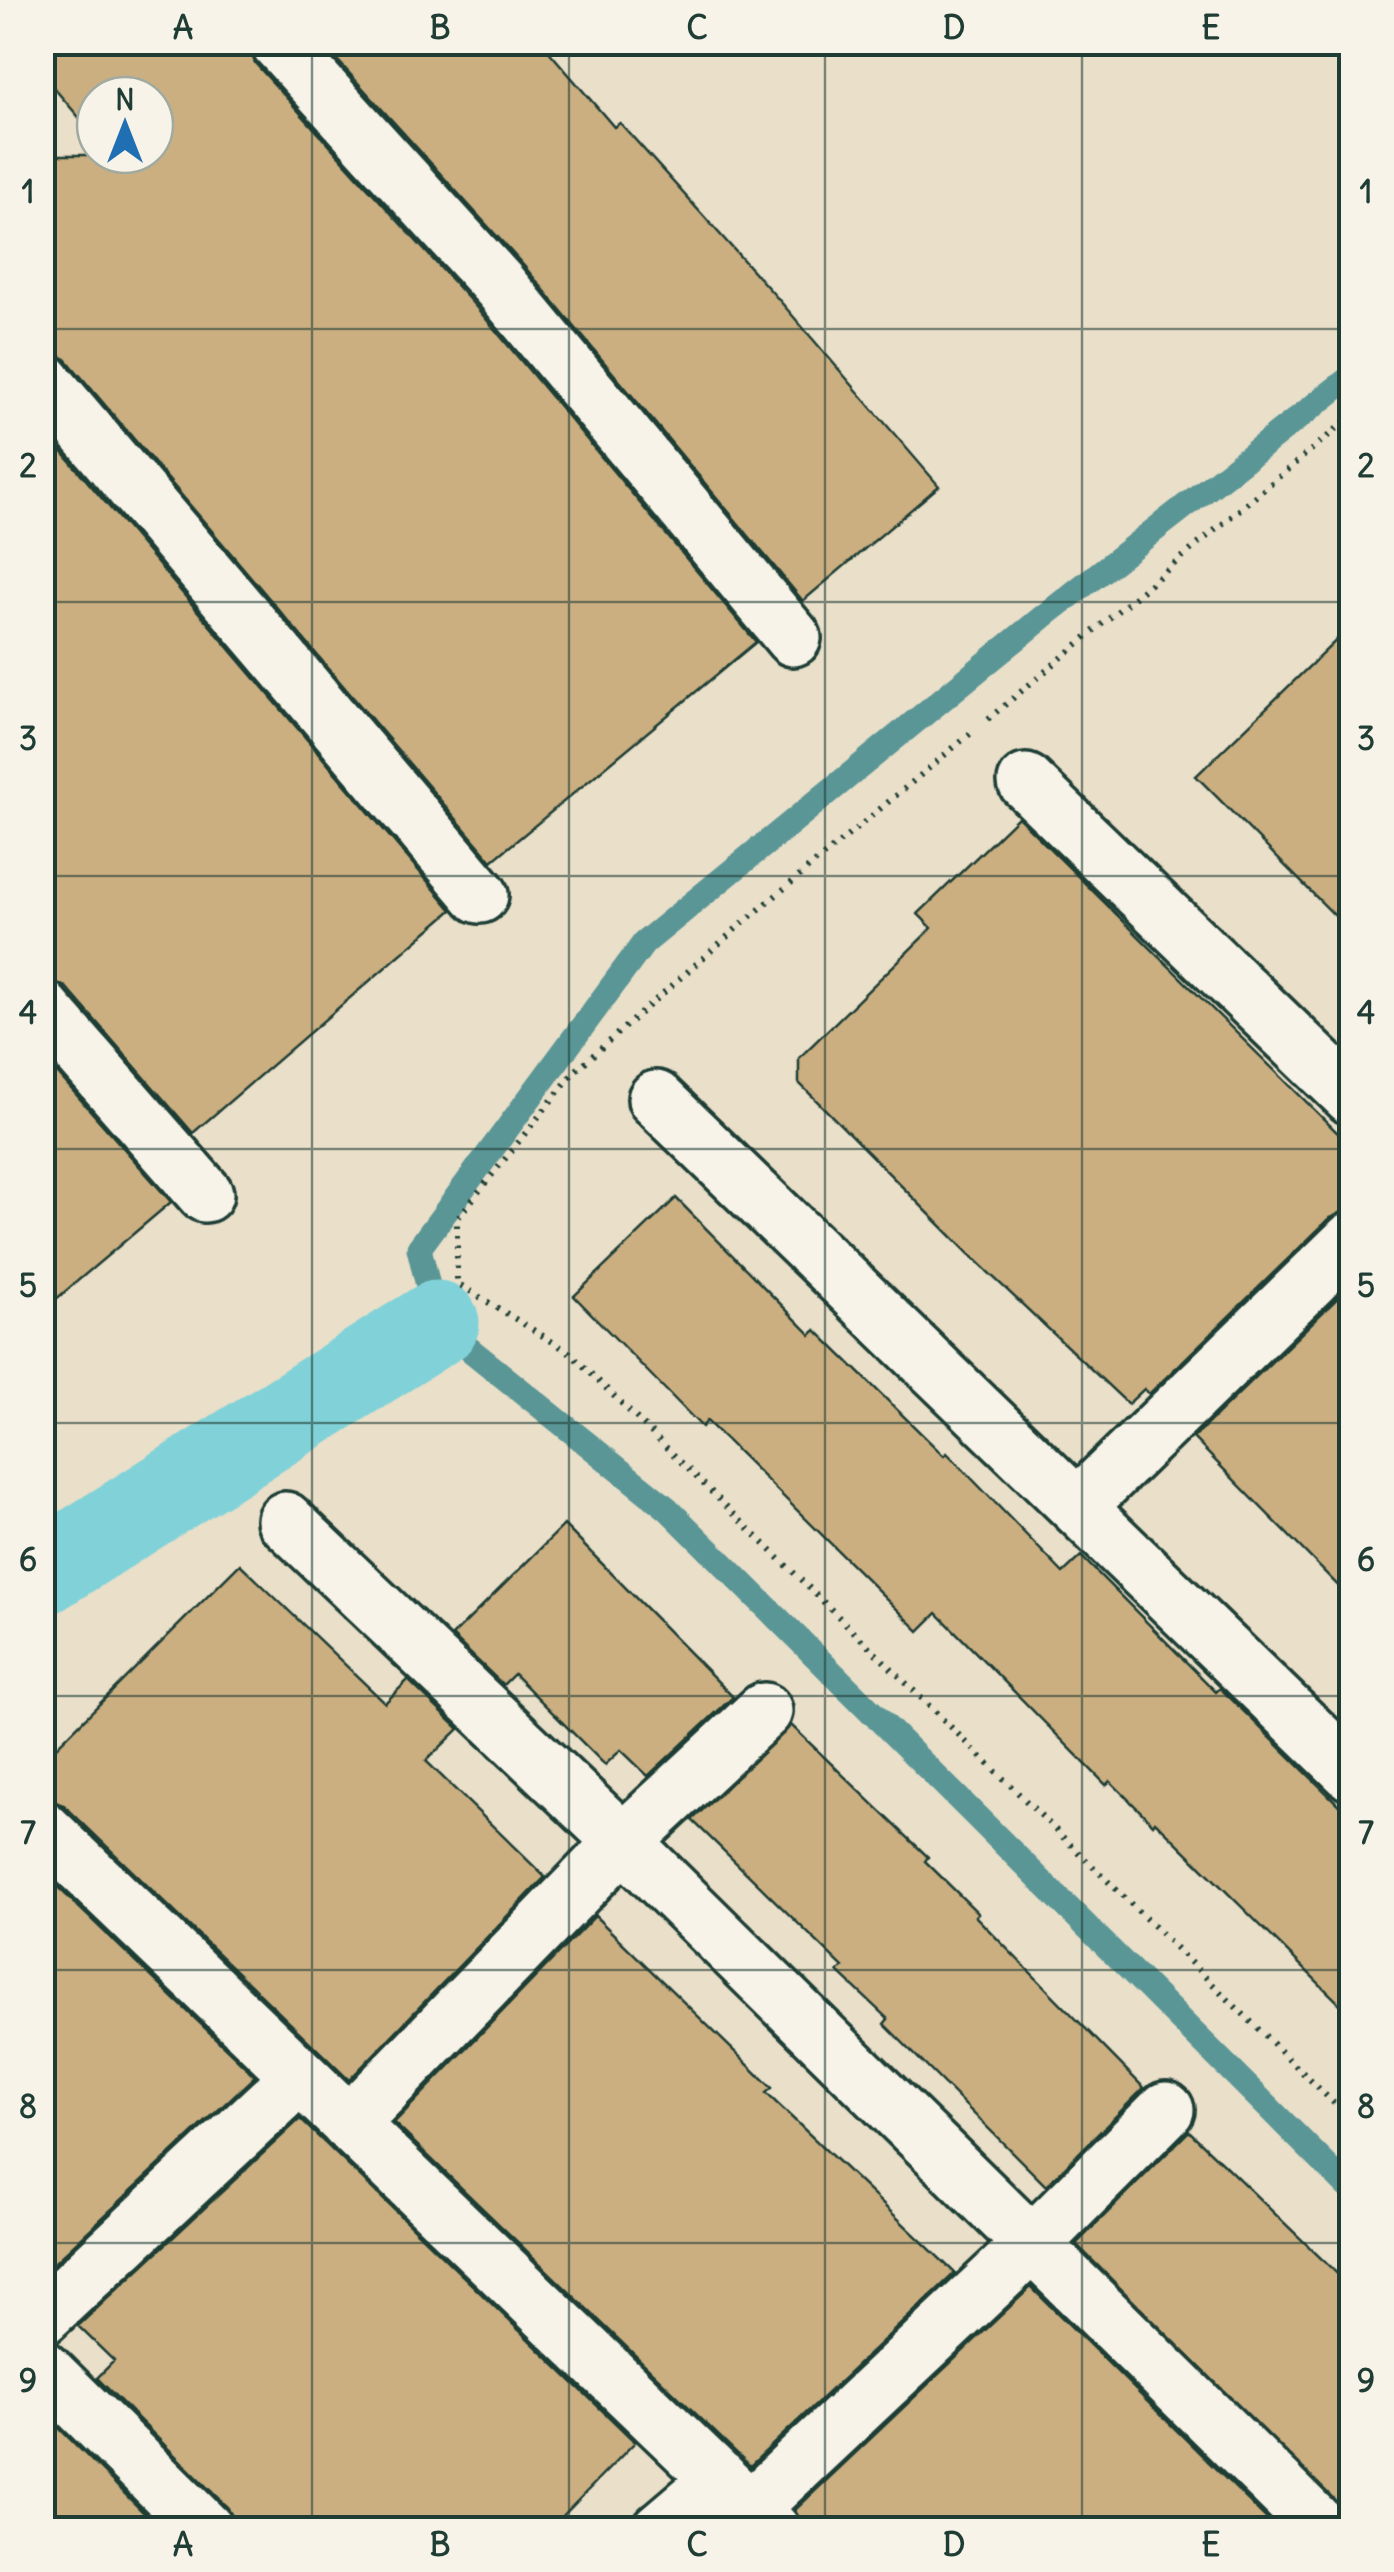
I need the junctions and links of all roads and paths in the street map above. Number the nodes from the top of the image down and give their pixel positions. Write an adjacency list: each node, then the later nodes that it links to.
1 (278, 42): 3 (street)
2 (42, 379): 5 (street)
3 (793, 638)
4 (1026, 782): 7 (street)
5 (480, 895)
6 (42, 1008): 9 (street)
7 (1352, 1097)
8 (656, 1099): 11 (street)
9 (205, 1194)
10 (1352, 1240): 11 (street)
11 (1077, 1507): 14 (street)
12 (285, 1520): 16 (street)
13 (764, 1710): 16 (street)
14 (1352, 1773)
15 (42, 1828): 17 (street)
16 (624, 1842): 19 (street); 20 (street)
17 (298, 2078): 19 (street); 21 (street)
18 (1166, 2110): 20 (street)
19 (348, 2124): 23 (street)
20 (1034, 2242): 23 (street); 26 (street)
21 (42, 2318)
22 (42, 2368): 24 (street)
23 (748, 2506): 25 (street)
24 (206, 2530)
25 (660, 2530)
26 (1323, 2530)

